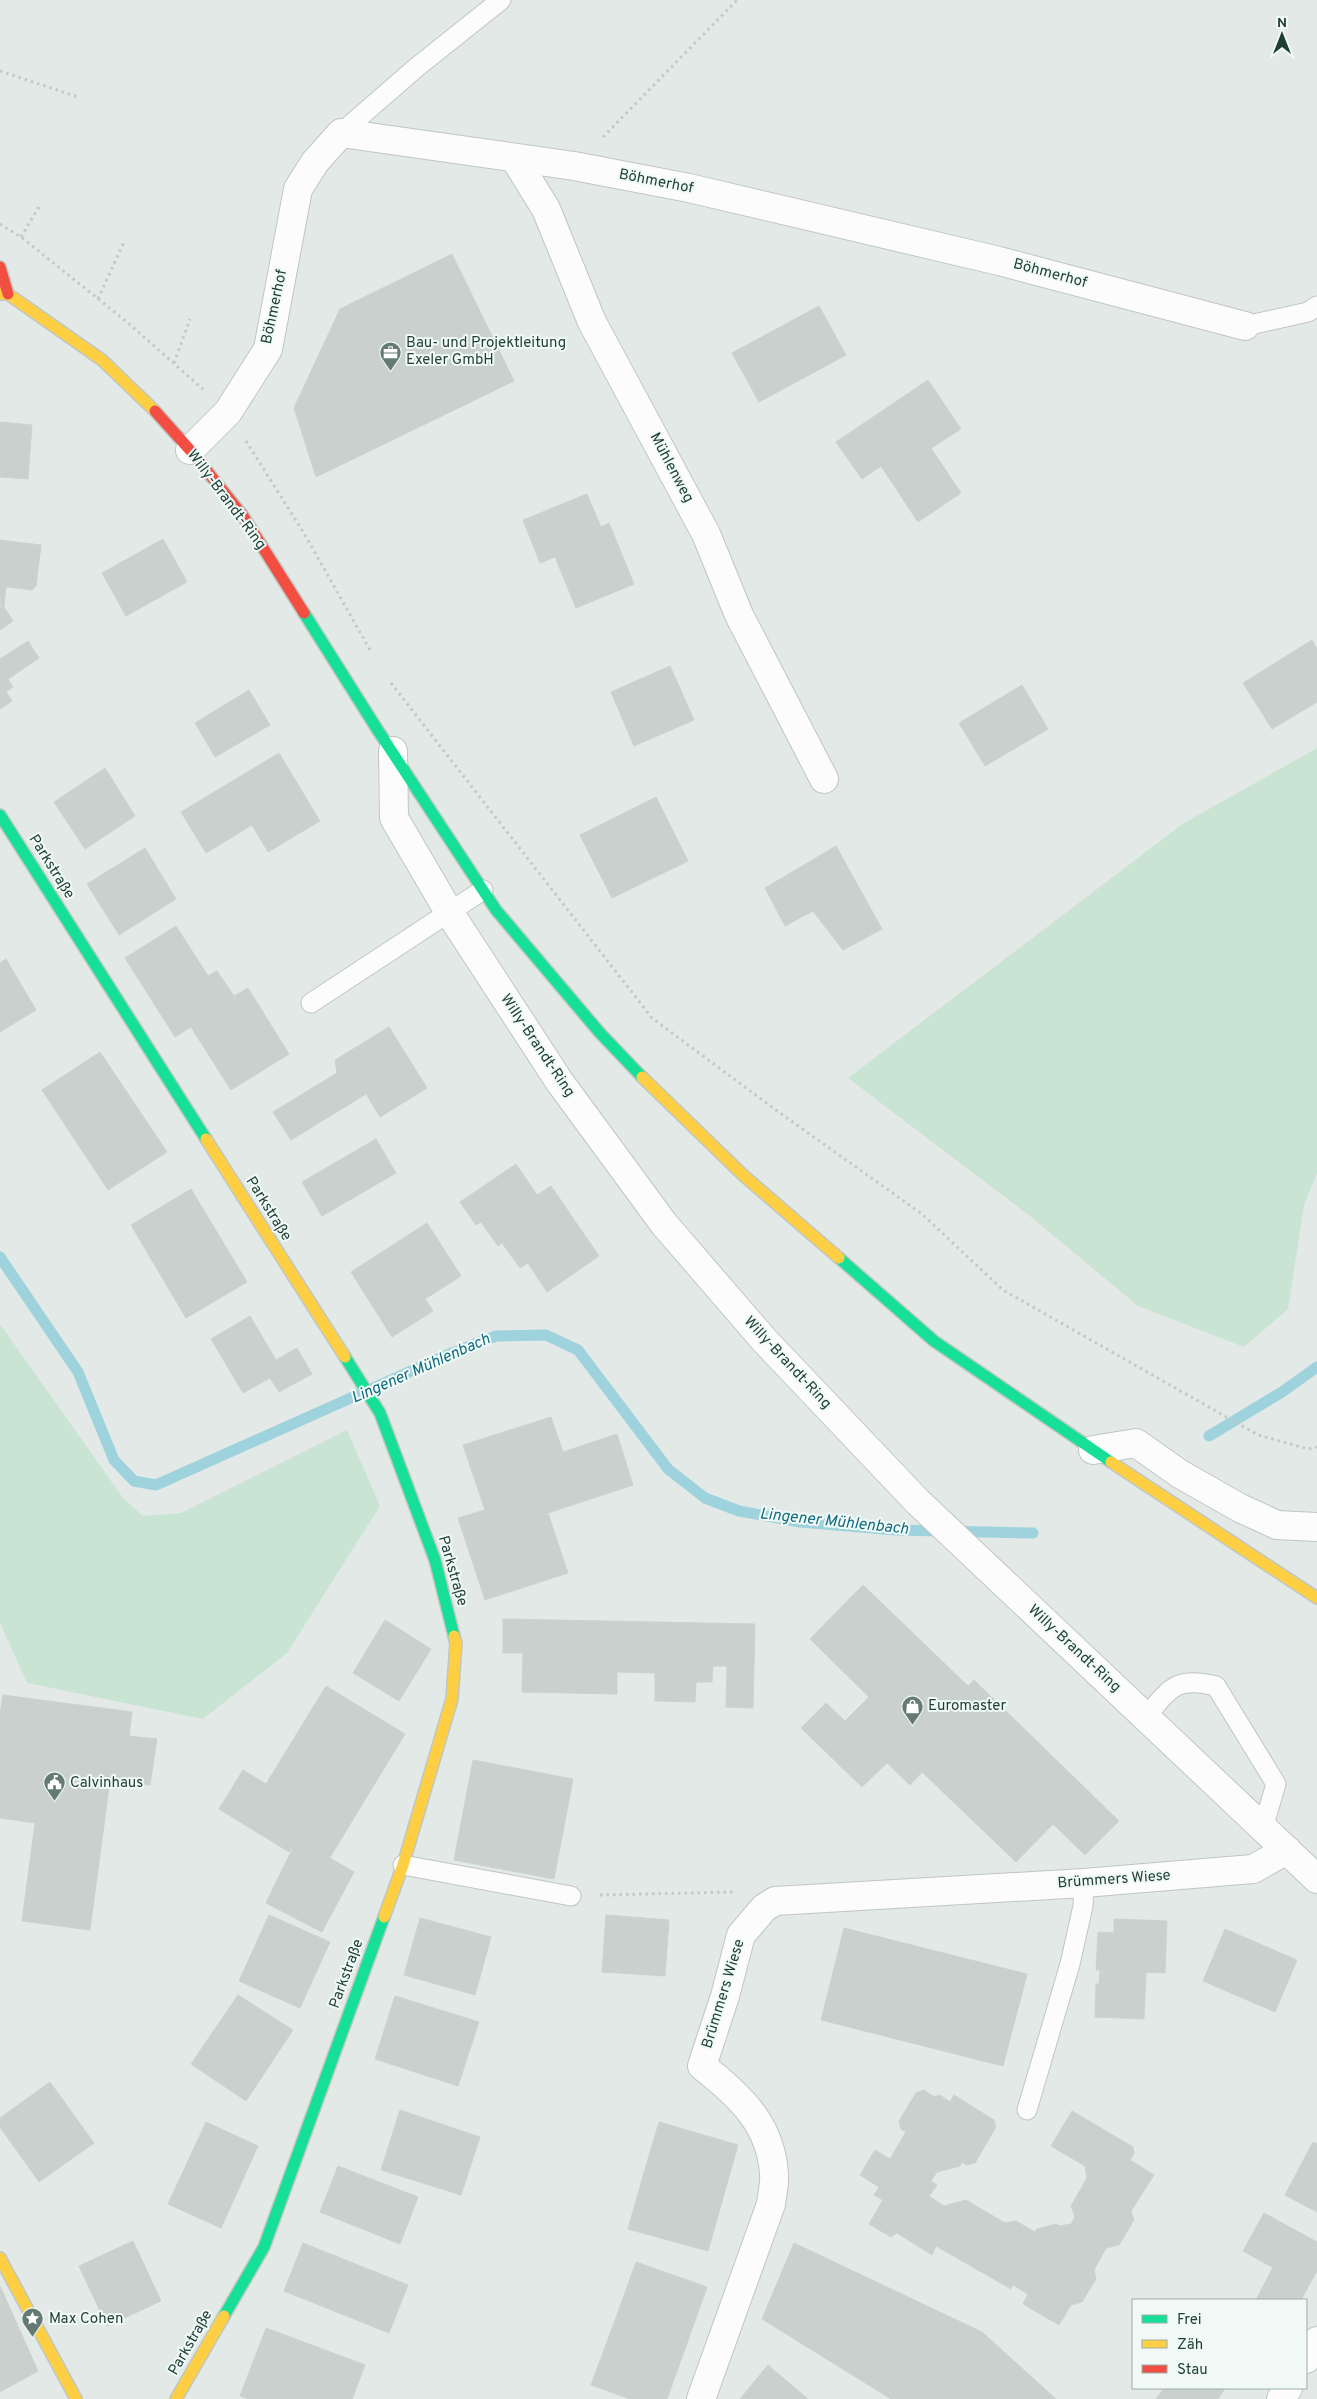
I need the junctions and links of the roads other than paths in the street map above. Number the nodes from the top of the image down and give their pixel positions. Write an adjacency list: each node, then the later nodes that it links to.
1 (501, 0): 2 (lane)
2 (340, 133): 3 (street, Böhmerhof); 8 (street, Böhmerhof)
3 (515, 159): 7 (street, Böhmerhof); 10 (street, Mühlenweg)
4 (0, 267): 5 (street, Willy-Brandt-Ring)
5 (4, 294): 8 (street, Willy-Brandt-Ring)
6 (1317, 306): 7 (lane, Böhmerhof)
7 (1245, 326)
8 (190, 450): 9 (street, Willy-Brandt-Ring)
9 (393, 751): 12 (street, Willy-Brandt-Ring); 13 (street, Willy-Brandt-Ring)
10 (824, 779)
11 (0, 815): 21 (street, Parkstraße)
12 (483, 890): 13 (lane); 15 (street, Willy-Brandt-Ring)
13 (449, 912): 14 (lane); 18 (street, Willy-Brandt-Ring)
14 (311, 1003)
15 (1093, 1450): 16 (street); 17 (street, Willy-Brandt-Ring)
16 (1317, 1527)
17 (1317, 1598)
18 (1146, 1718): 19 (street, Willy-Brandt-Ring); 19 (lane)
19 (1263, 1828): 20 (street, Willy-Brandt-Ring)
20 (1287, 1850): 22 (street, Willy-Brandt-Ring); 23 (street, Brümmers Wiese)
21 (403, 1865): 24 (lane); 30 (street, Parkstraße)
22 (1317, 1879)
23 (1084, 1883): 25 (lane); 31 (street, Brümmers Wiese)
24 (571, 1896)
25 (1026, 2110)
26 (0, 2258): 29 (street)
27 (1317, 2341): 28 (street)
28 (1307, 2357)
29 (76, 2399)
30 (176, 2399)
31 (701, 2399)

